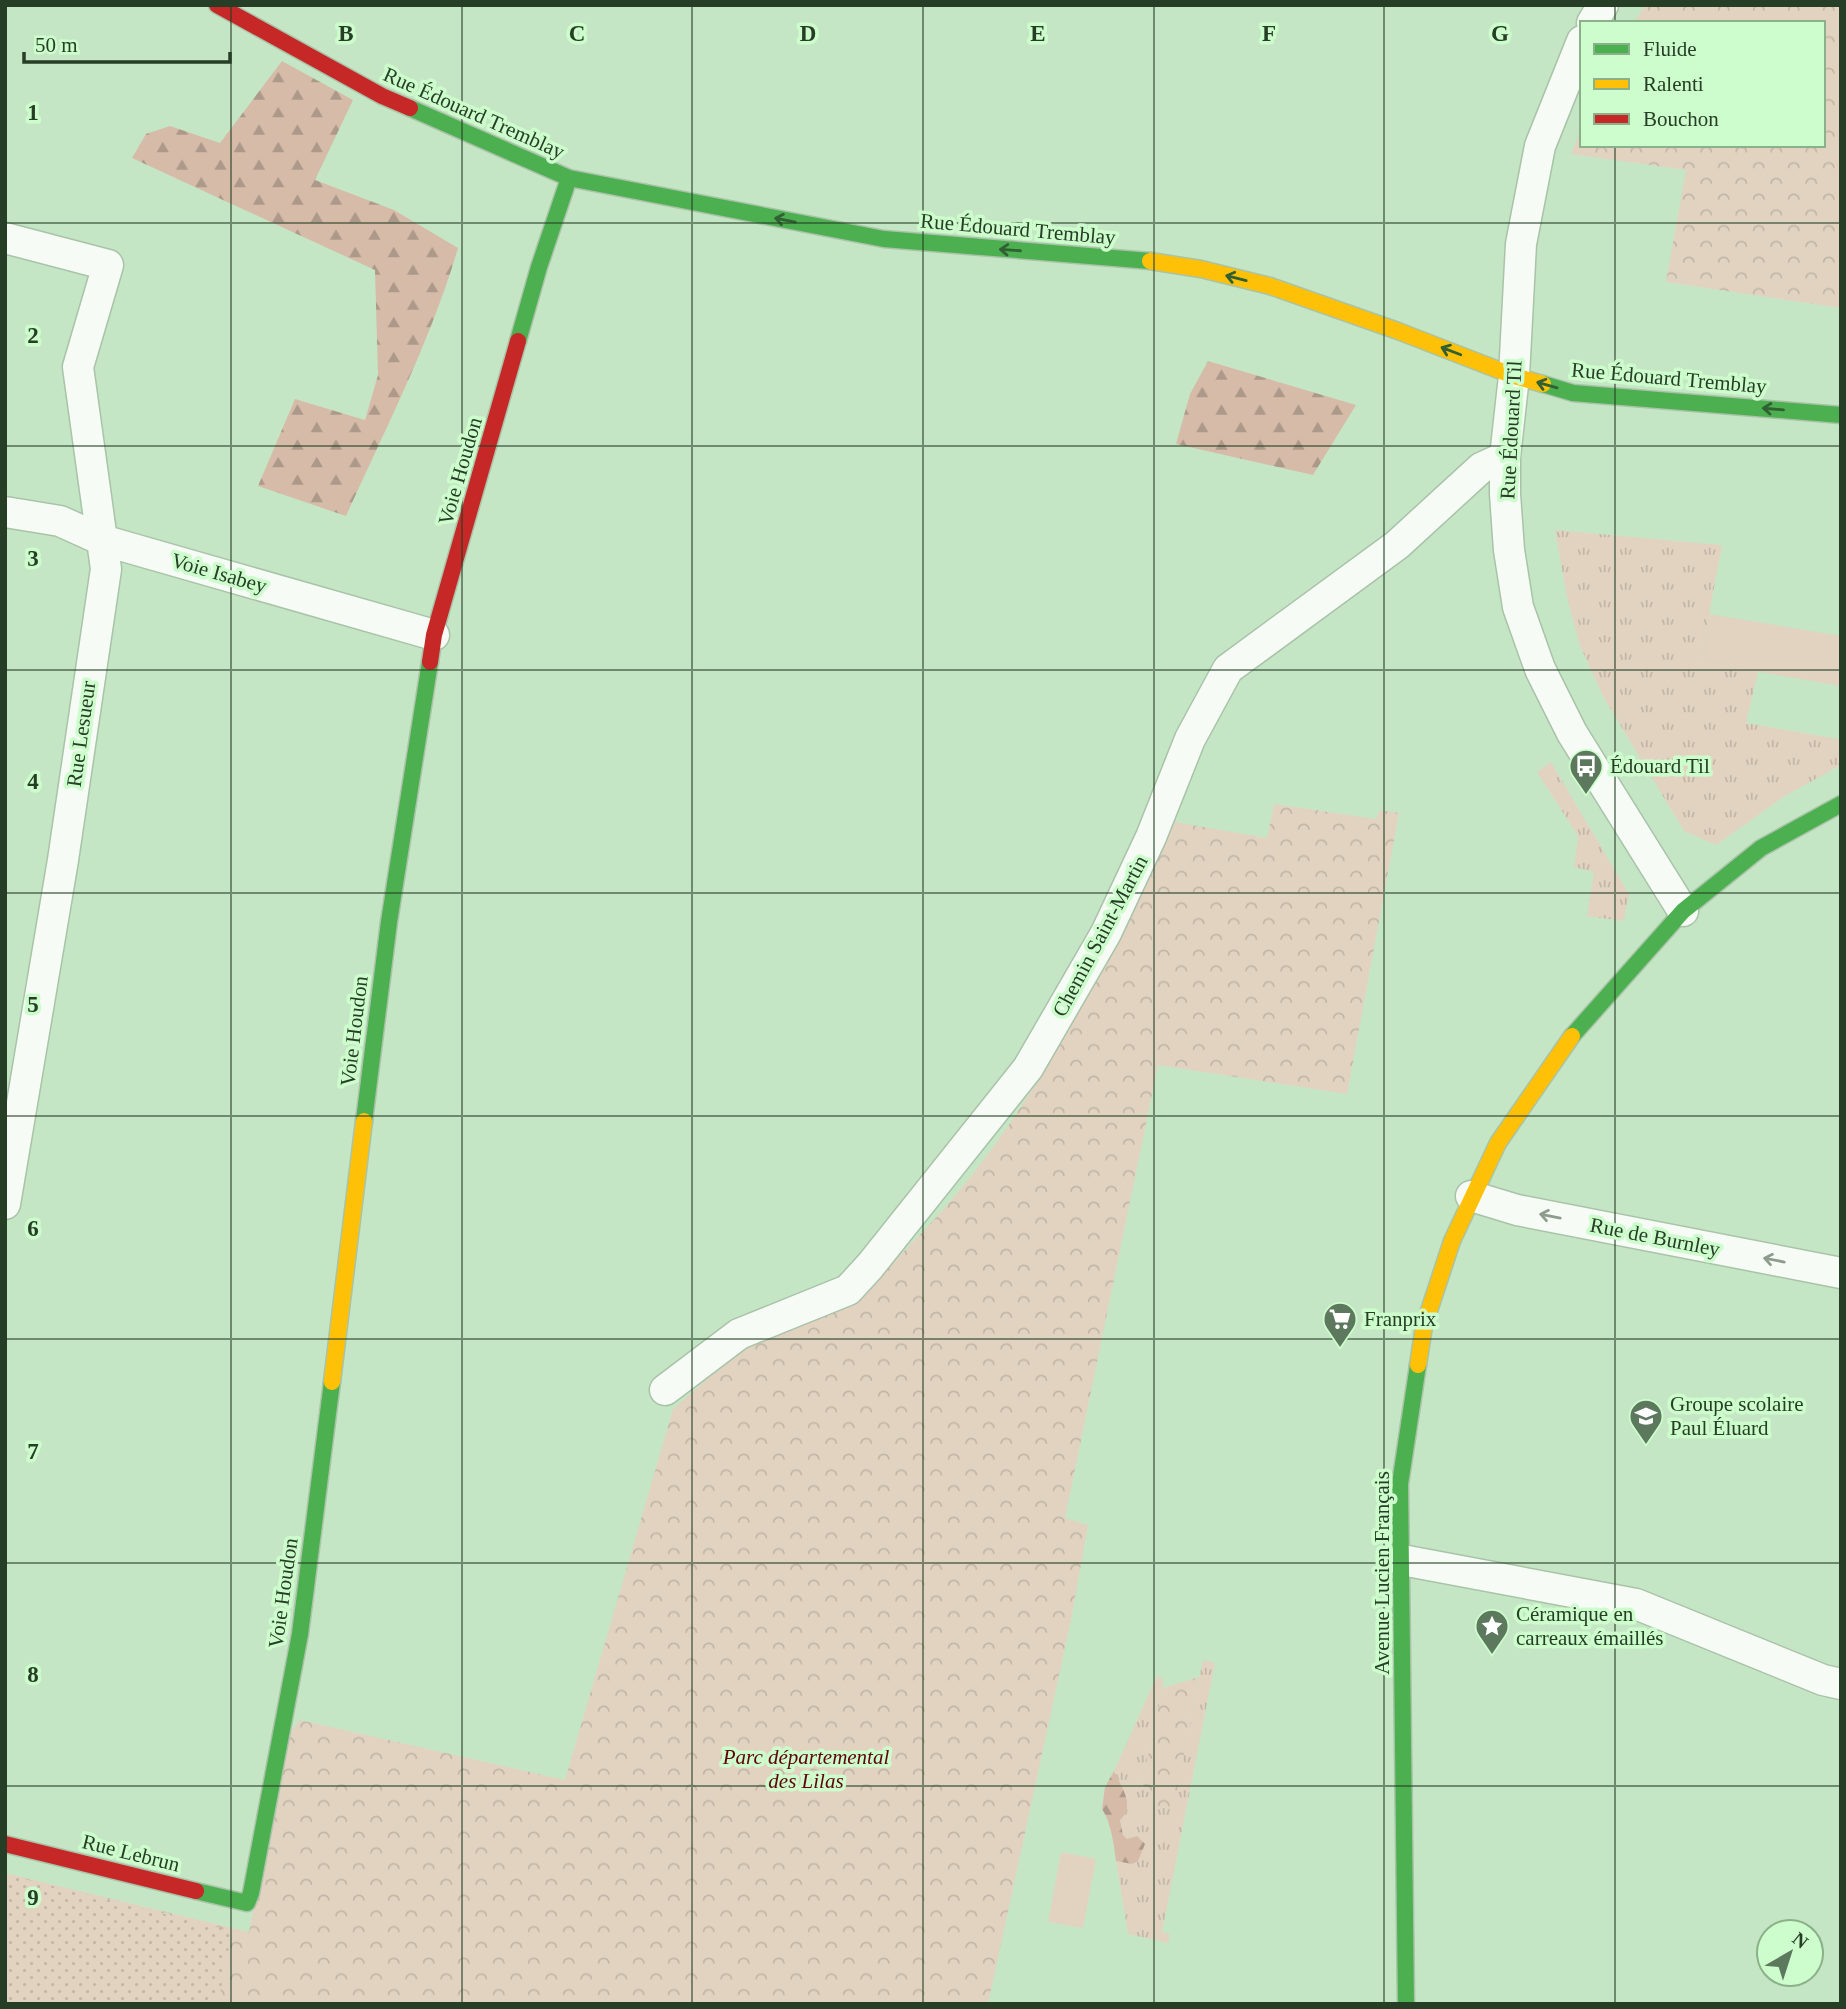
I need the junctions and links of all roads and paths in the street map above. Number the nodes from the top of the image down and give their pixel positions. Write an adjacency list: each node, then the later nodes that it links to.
1 (217, 5): 5 (street, Rue Édouard Tremblay)
2 (1603, 5): 3 (street)
3 (1593, 21)
4 (1580, 46): 7 (street, Rue Édouard Til)
5 (569, 178): 7 (street, Rue Édouard Tremblay, one-way to 5); 12 (street, Voie Houdon)
6 (5, 238): 11 (street, Rue Lesueur)
7 (1514, 376): 8 (street, Rue Édouard Tremblay, one-way to 7); 9 (street, Rue Édouard Til)
8 (1841, 415)
9 (1505, 457): 14 (street, Rue Édouard Til); 18 (street, Chemin Saint-Martin)
10 (5, 512): 11 (street, Voie Isabey)
11 (102, 540): 12 (street, Voie Isabey); 16 (street, Rue Lesueur)
12 (434, 635): 22 (street, Voie Houdon)
13 (1841, 804): 14 (street, Avenue Lucien Français)
14 (1683, 911): 15 (street, Avenue Lucien Français)
15 (1471, 1196): 17 (street, Rue de Burnley, one-way to 15); 19 (street, Avenue Lucien Français)
16 (5, 1204)
17 (1841, 1273)
18 (665, 1390)
19 (1402, 1560): 20 (street); 23 (street, Avenue Lucien Français)
20 (1841, 1684)
21 (5, 1844): 22 (street, Rue Lebrun)
22 (247, 1903)
23 (1406, 2004)

